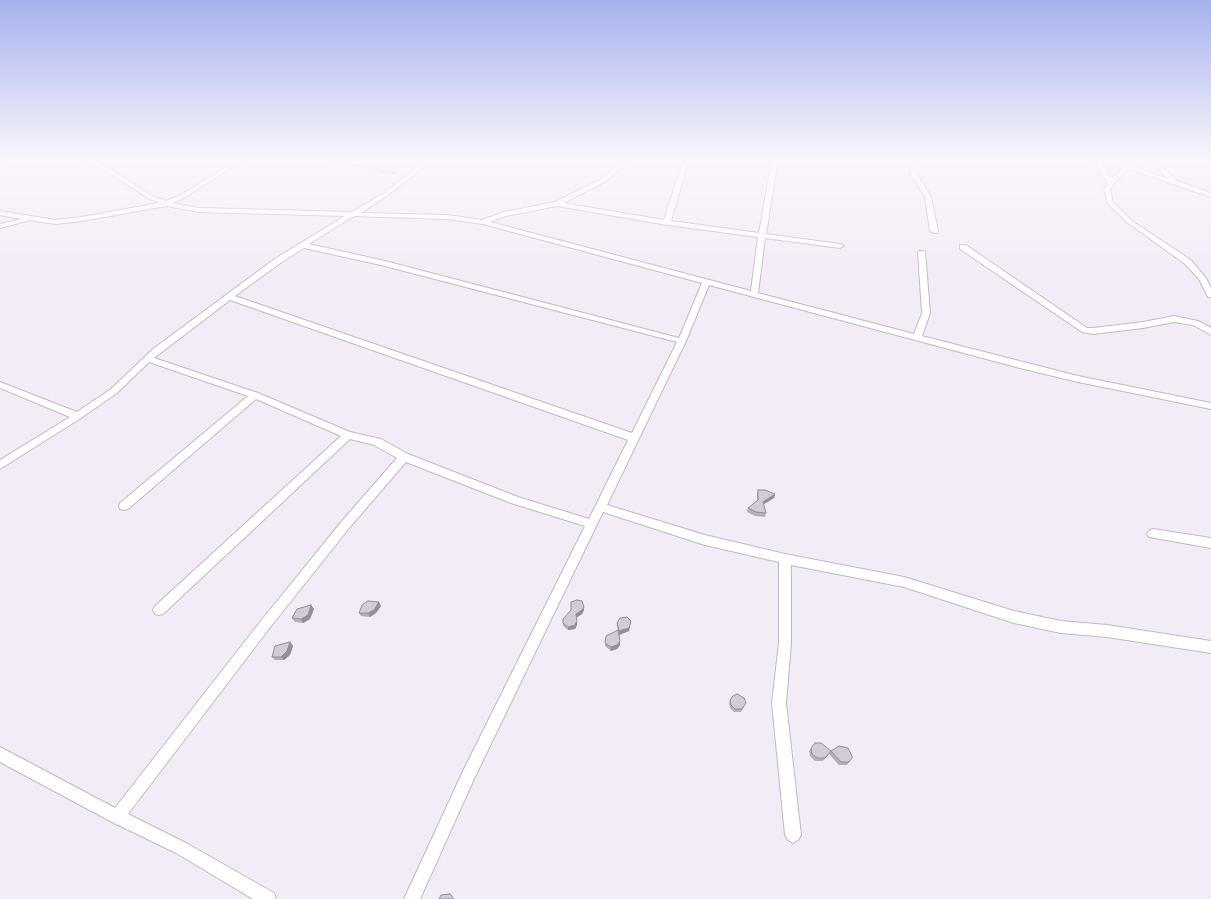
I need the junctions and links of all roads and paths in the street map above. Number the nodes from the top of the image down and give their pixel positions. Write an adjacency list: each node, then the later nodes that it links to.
1 (161, 202): 9 (street)
2 (170, 202): 9 (street)
3 (374, 202): 12 (street)
4 (561, 202): 10 (street)
5 (673, 202): 15 (street)
6 (768, 202): 18 (street)
7 (929, 202): 17 (street)
8 (1110, 202): 25 (street)
9 (166, 204): 12 (street); 13 (street)
10 (557, 204): 14 (street); 15 (street)
11 (0, 213): 13 (street)
12 (353, 215): 14 (street); 19 (street)
13 (31, 219): 16 (street)
14 (483, 222): 23 (street)
15 (667, 223): 18 (street)
16 (0, 226)
17 (934, 231)
18 (762, 236): 20 (street); 24 (street)
19 (302, 245): 26 (street); 29 (street)
20 (840, 246)
21 (963, 247): 27 (street)
22 (922, 253): 28 (street)
23 (707, 281): 24 (street); 29 (street)
24 (754, 294): 28 (street)
25 (1211, 296)
26 (229, 297): 30 (street); 36 (street)
27 (1211, 332)
28 (918, 338): 33 (street)
29 (682, 341): 36 (street)
30 (148, 359): 32 (street); 34 (street)
31 (0, 385): 34 (street)
32 (255, 395): 35 (street); 39 (street)
33 (1211, 406)
34 (78, 416): 38 (street)
35 (348, 435): 37 (street); 45 (street)
36 (634, 438): 40 (street)
37 (404, 457): 41 (street); 48 (street)
38 (0, 465)
39 (124, 506)
40 (601, 507): 41 (street); 44 (street)
41 (592, 524): 51 (street)
42 (1152, 534): 43 (street)
43 (1211, 543)
44 (785, 559): 46 (street); 49 (street)
45 (159, 610)
46 (1211, 647)
47 (0, 754): 48 (street)
48 (117, 816): 50 (street)
49 (793, 834)
50 (268, 899)
51 (412, 899)

